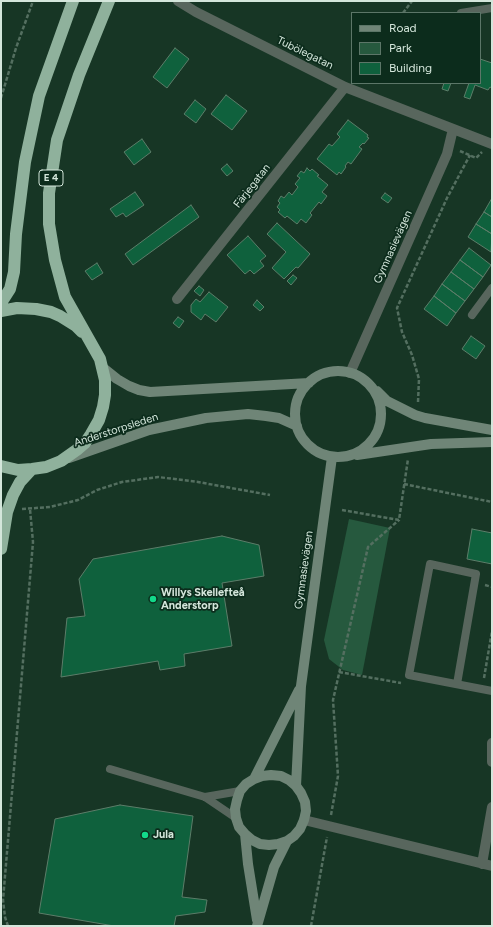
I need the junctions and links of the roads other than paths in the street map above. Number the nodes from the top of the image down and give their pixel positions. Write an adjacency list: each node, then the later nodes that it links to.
1 (65, 1): 7 (highway)
2 (73, 1): 7 (highway, E 4)
3 (109, 1): 16 (highway, E 4)
4 (178, 1): 8 (street, Tubölegatan)
5 (492, 8): 6 (lane)
6 (467, 12)
7 (65, 19): 13 (highway, E 4)
8 (345, 87): 9 (street, Tubölegatan); 12 (street, Färjegatan)
9 (453, 129): 10 (street, Tubölegatan); 18 (street, Gymnasievägen)
10 (492, 144)
11 (492, 288): 15 (lane)
12 (177, 299)
13 (1, 303)
14 (1, 311): 16 (highway)
15 (472, 315)
16 (98, 354): 17 (highway)
17 (102, 367): 19 (main road); 26 (highway)
18 (350, 373): 19 (main road); 20 (main road)
19 (309, 383): 21 (main road)
20 (370, 385): 22 (main road); 25 (main road)
21 (297, 426): 24 (main road); 26 (main road, Anderstorpsleden)
22 (492, 430)
23 (492, 442): 25 (main road)
24 (332, 457): 25 (main road); 31 (main road, Gymnasievägen)
25 (344, 457)
26 (61, 461): 28 (highway)
27 (1, 466): 28 (highway)
28 (32, 469): 29 (highway)
29 (1, 549)
30 (457, 684): 30 (lane); 32 (lane)
31 (301, 686): 36 (main road, Gymnasievägen); 37 (main road, Gymnasievägen)
32 (492, 691)
33 (492, 743): 34 (street)
34 (492, 762)
35 (110, 769): 39 (lane)
36 (254, 779): 37 (main road); 38 (main road)
37 (296, 786): 42 (main road)
38 (240, 791): 39 (lane); 41 (main road)
39 (205, 797): 41 (lane)
40 (492, 807): 45 (street)
41 (236, 818): 43 (main road)
42 (304, 820): 44 (main road); 45 (street)
43 (245, 834): 44 (main road); 46 (main road)
44 (287, 841): 46 (main road)
45 (487, 865)
46 (257, 924)

